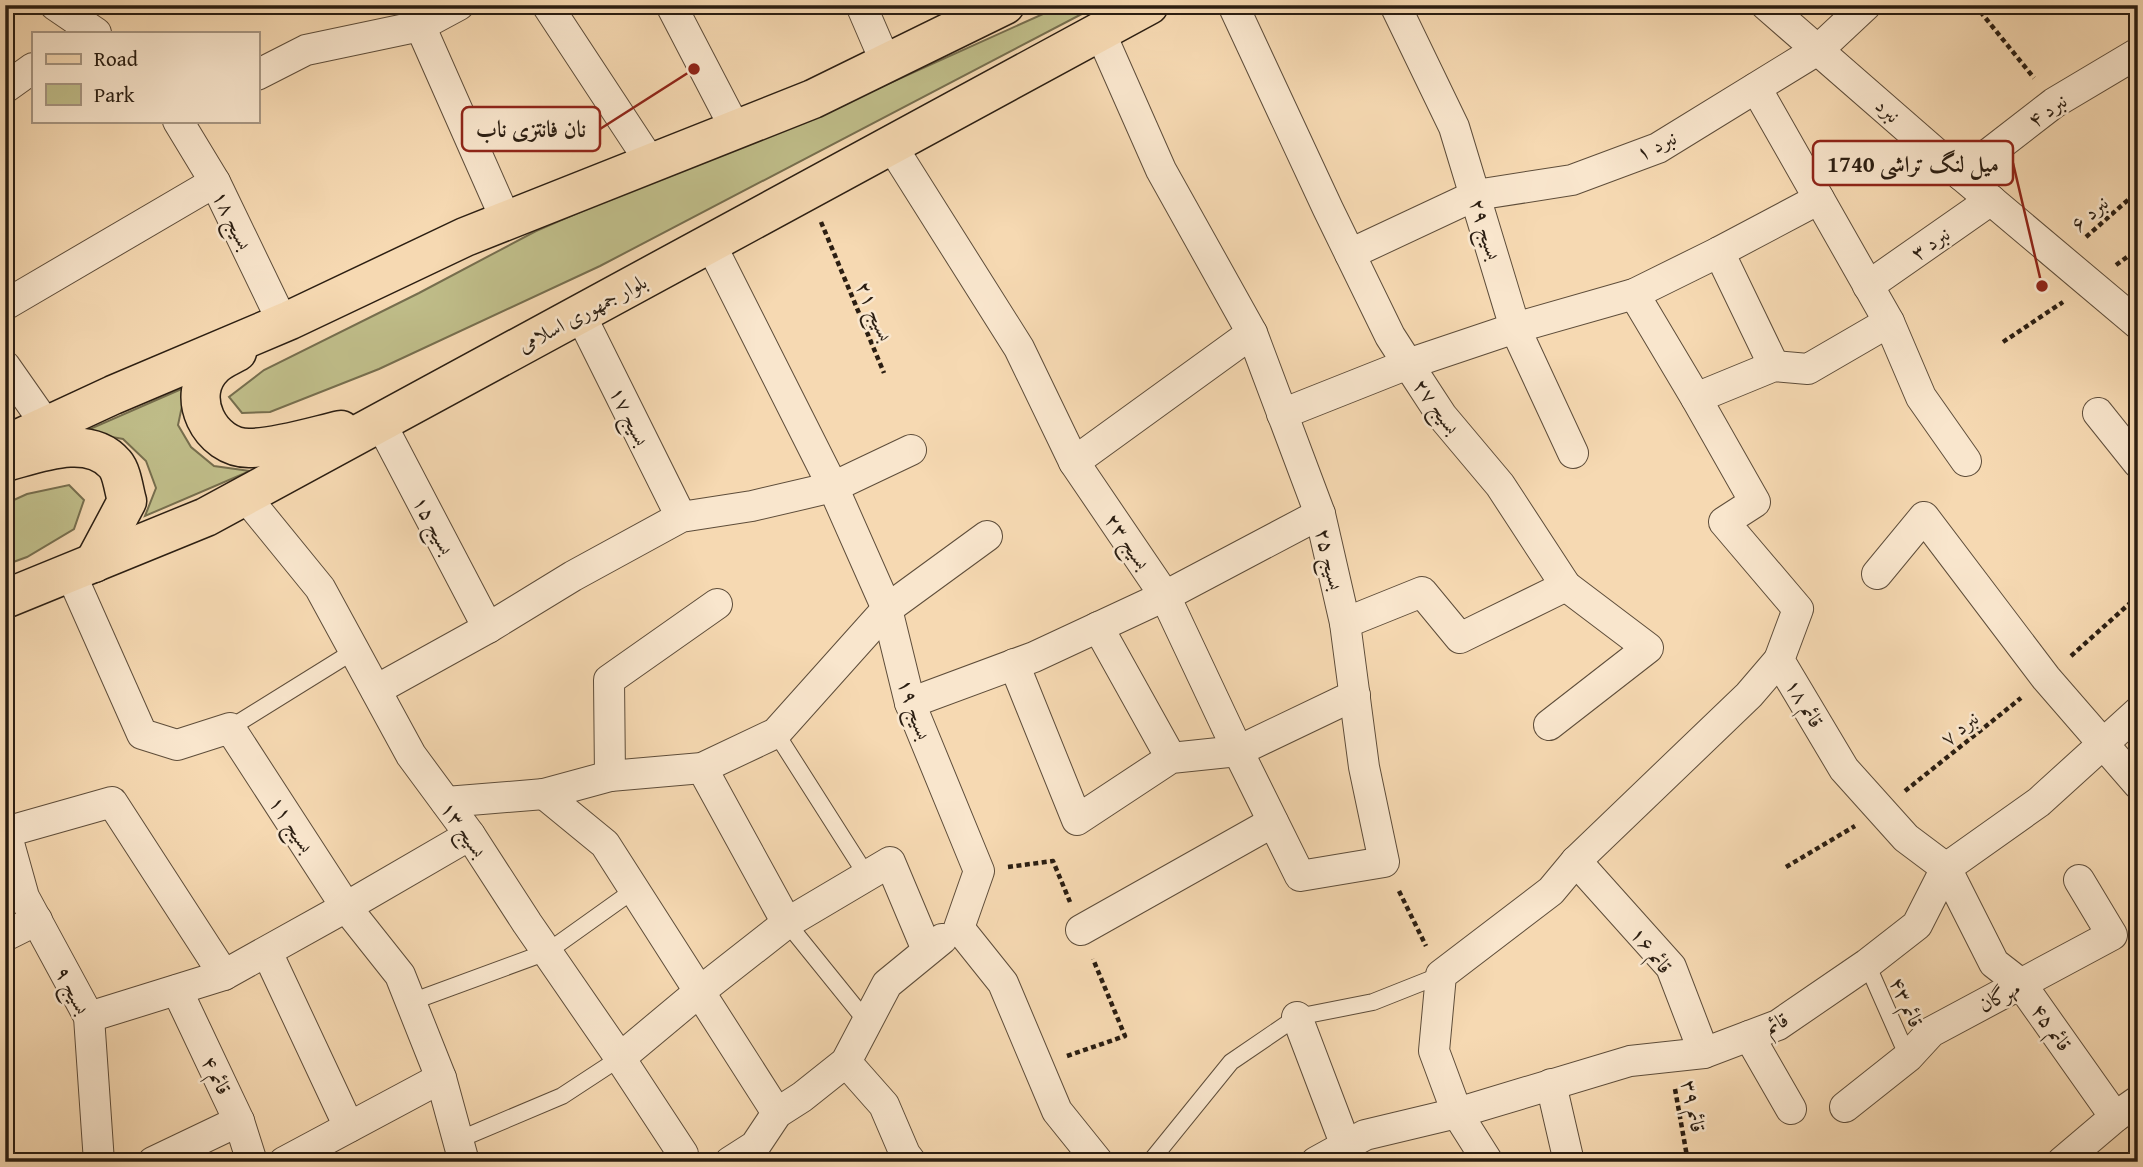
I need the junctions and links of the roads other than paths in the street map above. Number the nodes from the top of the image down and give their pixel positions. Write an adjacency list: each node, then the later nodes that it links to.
1 (55, 5): 13 (street)
2 (458, 5): 12 (street)
3 (547, 5): 25 (street)
4 (671, 5): 23 (street)
5 (861, 5): 17 (street)
6 (1005, 5): 17 (main road)
7 (1149, 5): 14 (main road, بلوار جمهوری اسلامی)
8 (1233, 5): 34 (street, بسیج ۲۷)
9 (1395, 5): 28 (street, بسیج ۲۹)
10 (1766, 5): 15 (street, نبرد)
11 (1866, 5): 15 (street, نبرد ۱)
12 (415, 16): 19 (street); 31 (street)
13 (88, 32)
14 (1100, 32): 24 (main road, بلوار جمهوری اسلامی); 43 (street, بسیج ۲۵)
15 (1819, 49): 21 (street, نبرد ۱); 26 (street, نبرد)
16 (2138, 54): 26 (street, نبرد ۴)
17 (886, 63): 23 (main road)
18 (32, 69): 20 (street)
19 (259, 74)
20 (5, 88)
21 (1756, 88): 28 (street, نبرد ۱); 29 (street)
22 (179, 122): 27 (street, بسیج ۱۸)
23 (736, 130): 25 (main road)
24 (891, 145): 32 (main road, بلوار جمهوری اسلامی); 57 (street, بسیج ۲۳)
25 (651, 163): 31 (main road)
26 (1961, 175): 30 (street, نبرد)
27 (215, 182): 37 (street); 39 (street, بسیج ۱۸)
28 (1476, 195): 34 (street, نبرد ۱); 42 (street, بسیج ۲۹)
29 (1819, 199): 33 (street); 35 (street)
30 (1991, 201): 35 (street, نبرد ۳); 41 (street, نبرد)
31 (506, 220): 39 (main road)
32 (710, 243): 38 (main road, بلوار جمهوری اسلامی); 59 (street, بسیج ۱۹)
33 (1719, 252): 36 (street); 46 (street)
34 (1350, 254): 44 (street, بسیج ۲۷)
35 (1868, 286): 40 (street)
36 (1634, 294): 42 (street); 47 (street)
37 (5, 305)
38 (580, 314): 50 (main road, بلوار جمهوری اسلامی); 62 (street, بسیج ۱۷)
39 (286, 321): 50 (main road); 51 (main road)
40 (1889, 322): 46 (street); 56 (street)
41 (2138, 324)
42 (1515, 328): 44 (street); 54 (street, بسیج ۲۹)
43 (1252, 333): 49 (street, بسیج ۲۵); 57 (street)
44 (1408, 364): 49 (street); 66 (street, بسیج ۲۷)
45 (5, 366): 51 (street)
46 (1774, 366): 47 (street)
47 (1696, 398): 75 (street, قائم ۱۸)
48 (2098, 413): 58 (street)
49 (1282, 414): 61 (street, بسیج ۲۵)
50 (380, 422): 60 (main road, بلوار جمهوری اسلامی); 73 (street, بسیج ۱۵)
51 (47, 426): 52 (main road)
52 (5, 445)
53 (911, 450): 59 (street)
54 (1573, 453)
55 (5, 461): 64 (main road)
56 (1966, 461)
57 (1074, 462): 67 (street, بسیج ۲۳)
58 (2138, 463)
59 (833, 487): 62 (street); 70 (street, بسیج ۱۹)
60 (245, 496): 64 (main road, بلوار جمهوری اسلامی); 74 (street, بسیج ۱۳)
61 (1320, 514): 67 (street); 71 (street, بسیج ۲۵)
62 (681, 517): 73 (street)
63 (987, 536): 70 (street)
64 (82, 568): 68 (main road, بلوار جمهوری اسلامی); 82 (street)
65 (1877, 574): 84 (street)
66 (1566, 586): 71 (street); 81 (street, بسیج ۲۷)
67 (1166, 596): 72 (street); 85 (street, بسیج ۲۳)
68 (5, 599)
69 (718, 604): 88 (street)
70 (887, 609): 79 (street, بسیج ۱۹); 83 (street)
71 (1345, 623): 78 (street, بسیج ۲۵)
72 (1098, 627): 76 (street); 86 (street)
73 (488, 628): 77 (street)
74 (354, 651): 77 (street, بسیج ۱۳); 82 (lane)
75 (1779, 660): 95 (street); 97 (street, قائم ۱۸)
76 (1013, 664): 79 (street); 86 (street)
77 (376, 690): 91 (street, بسیج ۱۳)
78 (1354, 695): 85 (street); 96 (street, بسیج ۲۵)
79 (910, 703): 104 (street, بسیج ۱۹)
80 (2138, 712): 84 (street, قائم)
81 (1549, 724)
82 (230, 728): 101 (street, بسیج ۱۱)
83 (776, 733): 87 (street); 98 (lane)
84 (2104, 745): 89 (street); 97 (street, قائم)
85 (1238, 751): 86 (street); 92 (street, بسیج ۲۳)
86 (1171, 758)
87 (702, 768): 88 (street); 103 (street)
88 (610, 776): 90 (street)
89 (2138, 784)
90 (544, 794): 91 (street); 100 (street)
91 (446, 802): 94 (street, بسیج ۱۳)
92 (1273, 822): 96 (street, بسیج ۲۳); 105 (street)
93 (6, 830): 102 (street, بسیج ۹); 111 (street)
94 (470, 835): 101 (street); 109 (street, بسیج ۱۳)
95 (1576, 861): 112 (street); 121 (street, قائم ۱۶)
96 (1384, 862)
97 (1945, 868): 110 (street, قائم); 113 (street, قائم ۴۵)
98 (867, 876): 103 (street); 107 (street)
99 (2079, 880): 113 (street, مهرگان)
100 (634, 891): 109 (lane); 115 (street)
101 (346, 907): 108 (street); 116 (street, بسیج ۱۱)
102 (37, 920): 106 (street); 117 (street, بسیج ۹)
103 (787, 923): 115 (street); 119 (lane)
104 (959, 928): 107 (street); 144 (street)
105 (1081, 930)
106 (5, 936)
107 (927, 950): 119 (street)
108 (267, 952): 111 (street); 133 (street)
109 (547, 952): 116 (lane); 123 (street, بسیج ۱۳)
110 (1867, 964): 120 (street, قائم); 122 (lane, قائم ۴۳)
111 (224, 975): 114 (street)
112 (1441, 975): 118 (lane); 131 (street)
113 (2021, 984): 122 (street, مهرگان); 129 (street, قائم ۴۵)
114 (177, 990): 117 (street); 132 (street, قائم ۴)
115 (699, 992): 123 (street); 130 (street)
116 (411, 1002): 125 (street, بسیج ۱۱)
117 (89, 1017): 137 (street, بسیج ۹)
118 (1297, 1017): 134 (street); 145 (lane)
119 (867, 1022): 124 (street)
120 (1749, 1036): 121 (street, قائم); 128 (street)
121 (1704, 1053): 126 (street, قائم)
122 (1908, 1057): 127 (street, مهرگان)
123 (620, 1058): 135 (lane); 141 (street, بسیج ۱۳)
124 (846, 1062): 130 (street); 143 (street)
125 (441, 1077): 133 (street); 135 (street, بسیج ۱۱)
126 (1551, 1084): 131 (street, قائم); 148 (street)
127 (1845, 1107)
128 (1791, 1109)
129 (2127, 1109): 136 (street)
130 (777, 1113): 142 (street)
131 (1457, 1113): 134 (street, قائم); 147 (street)
132 (239, 1121): 138 (street); 139 (street, قائم ۴)
133 (349, 1127): 140 (street)
134 (1346, 1146): 146 (street, قائم)
135 (461, 1151)
136 (2069, 1160)
137 (99, 1162)
138 (153, 1162)
139 (252, 1162)
140 (284, 1162)
141 (682, 1162)
142 (730, 1162)
143 (911, 1162)
144 (1098, 1162)
145 (1150, 1162)
146 (1316, 1162)
147 (1488, 1162)
148 (1569, 1162)

